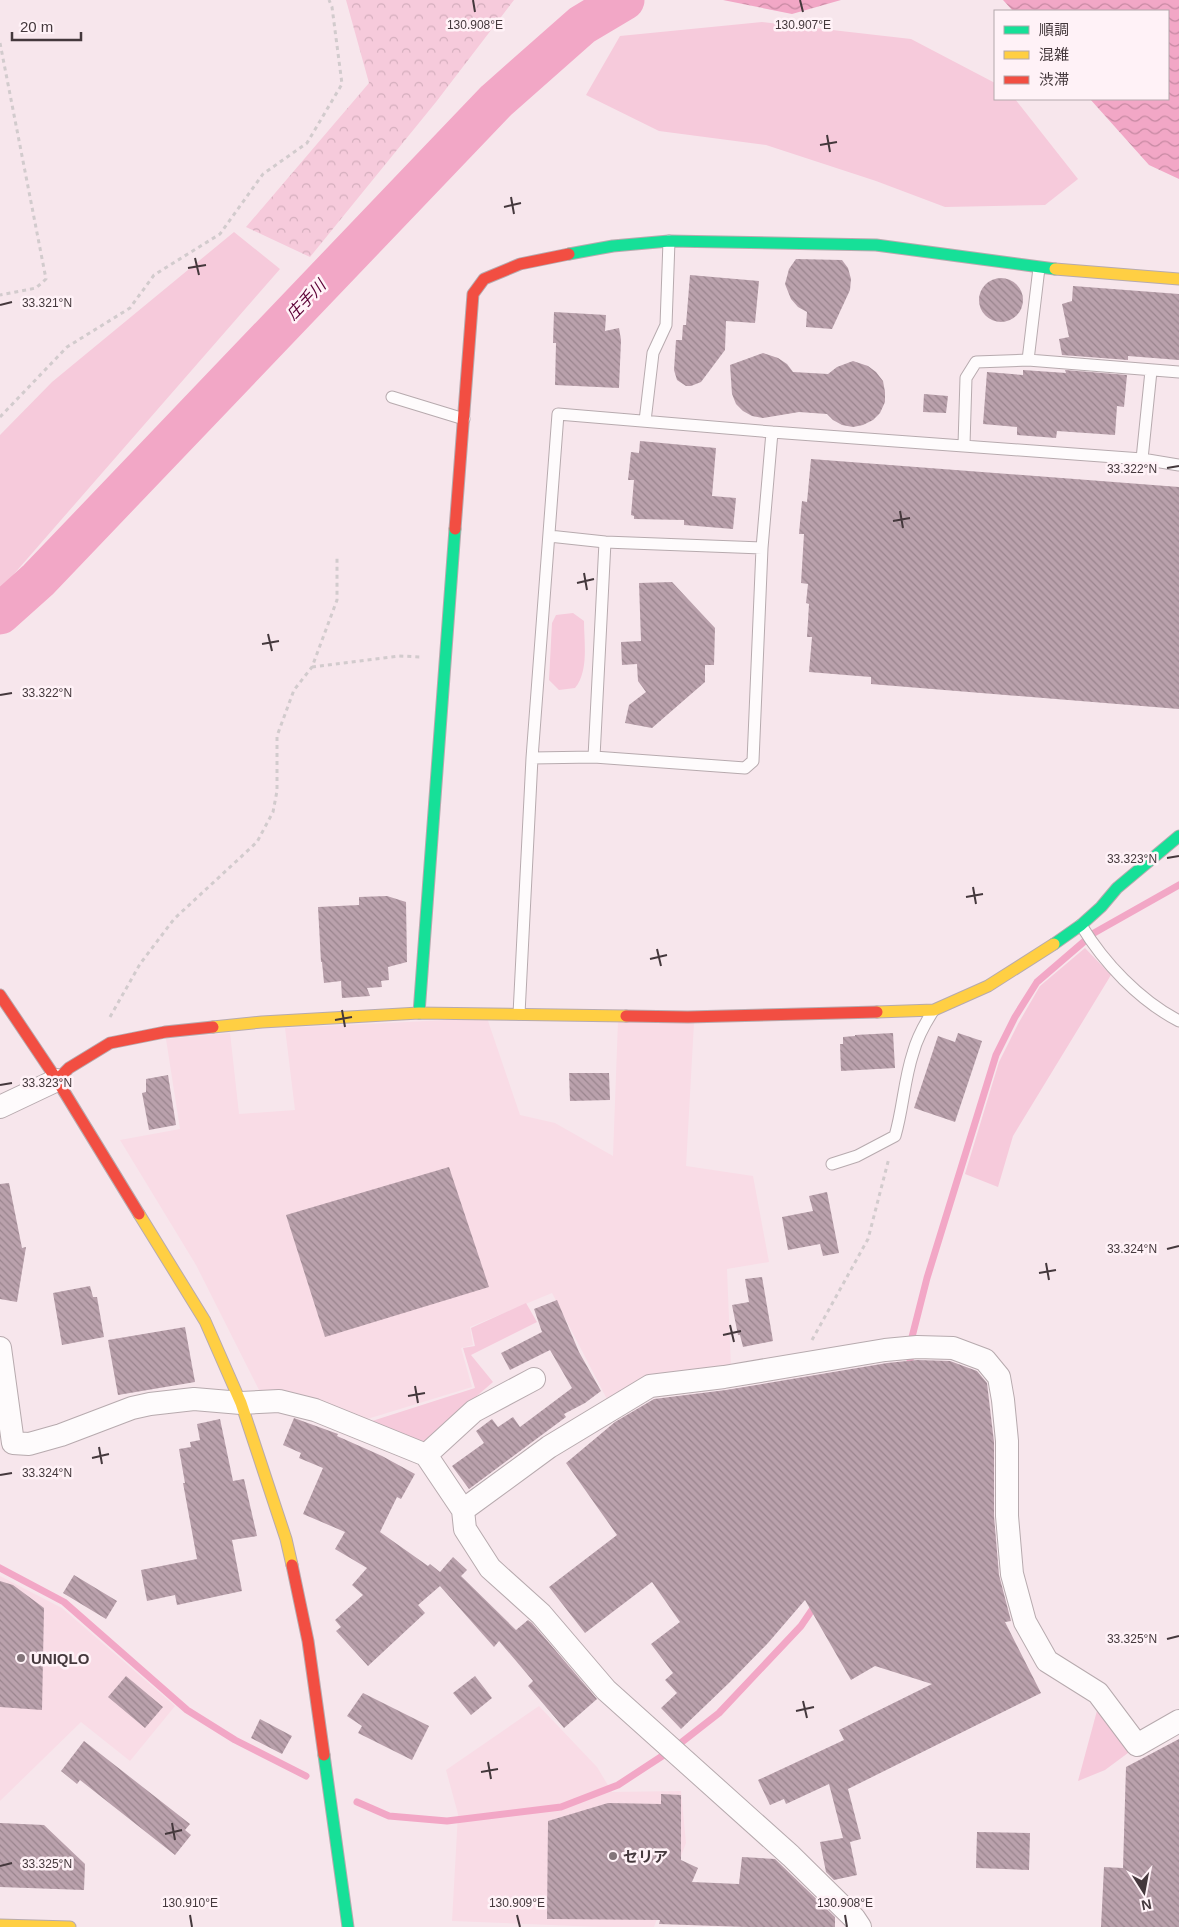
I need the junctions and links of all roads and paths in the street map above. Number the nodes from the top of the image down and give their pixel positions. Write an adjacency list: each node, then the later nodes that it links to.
1 (329, 0): 11 (path)
2 (0, 43): 6 (path)
3 (669, 241): 4 (main road); 12 (main road); 13 (lane)
4 (1039, 268): 5 (main road); 7 (lane)
5 (1179, 279)
6 (0, 295)
7 (1028, 360): 8 (lane); 15 (lane)
8 (1151, 371): 9 (lane); 16 (lane)
9 (1179, 372)
10 (392, 397): 12 (lane)
11 (0, 417)
12 (464, 419): 22 (main road)
13 (646, 421): 14 (lane); 18 (lane)
14 (772, 432): 15 (lane); 20 (lane)
15 (964, 445): 16 (lane)
16 (1142, 459): 17 (lane)
17 (1179, 465)
18 (549, 536): 19 (lane); 25 (lane)
19 (605, 542): 20 (lane); 24 (lane)
20 (762, 548): 24 (lane)
21 (337, 556): 23 (path)
22 (445, 658): 23 (path); 30 (main road)
23 (312, 667): 33 (path)
24 (594, 757): 25 (lane)
25 (532, 758): 31 (lane)
26 (1179, 836): 27 (main road)
27 (1082, 928): 29 (main road); 32 (lane)
28 (0, 995): 34 (main road)
29 (934, 1010): 31 (main road); 36 (lane)
30 (419, 1013): 31 (main road); 33 (main road)
31 (518, 1014)
32 (1179, 1021)
33 (100, 1049): 34 (main road)
34 (57, 1080): 35 (street); 41 (main road)
35 (0, 1107)
36 (895, 1136): 37 (lane); 39 (path)
37 (832, 1164)
38 (0, 1348): 41 (street)
39 (799, 1364): 43 (street); 44 (street)
40 (534, 1379): 42 (street)
41 (241, 1403): 42 (street); 47 (main road)
42 (426, 1455): 43 (street)
43 (463, 1510): 48 (street)
44 (1179, 1721)
45 (0, 1925): 46 (main road)
46 (70, 1927)
47 (348, 1927)
48 (860, 1927)

